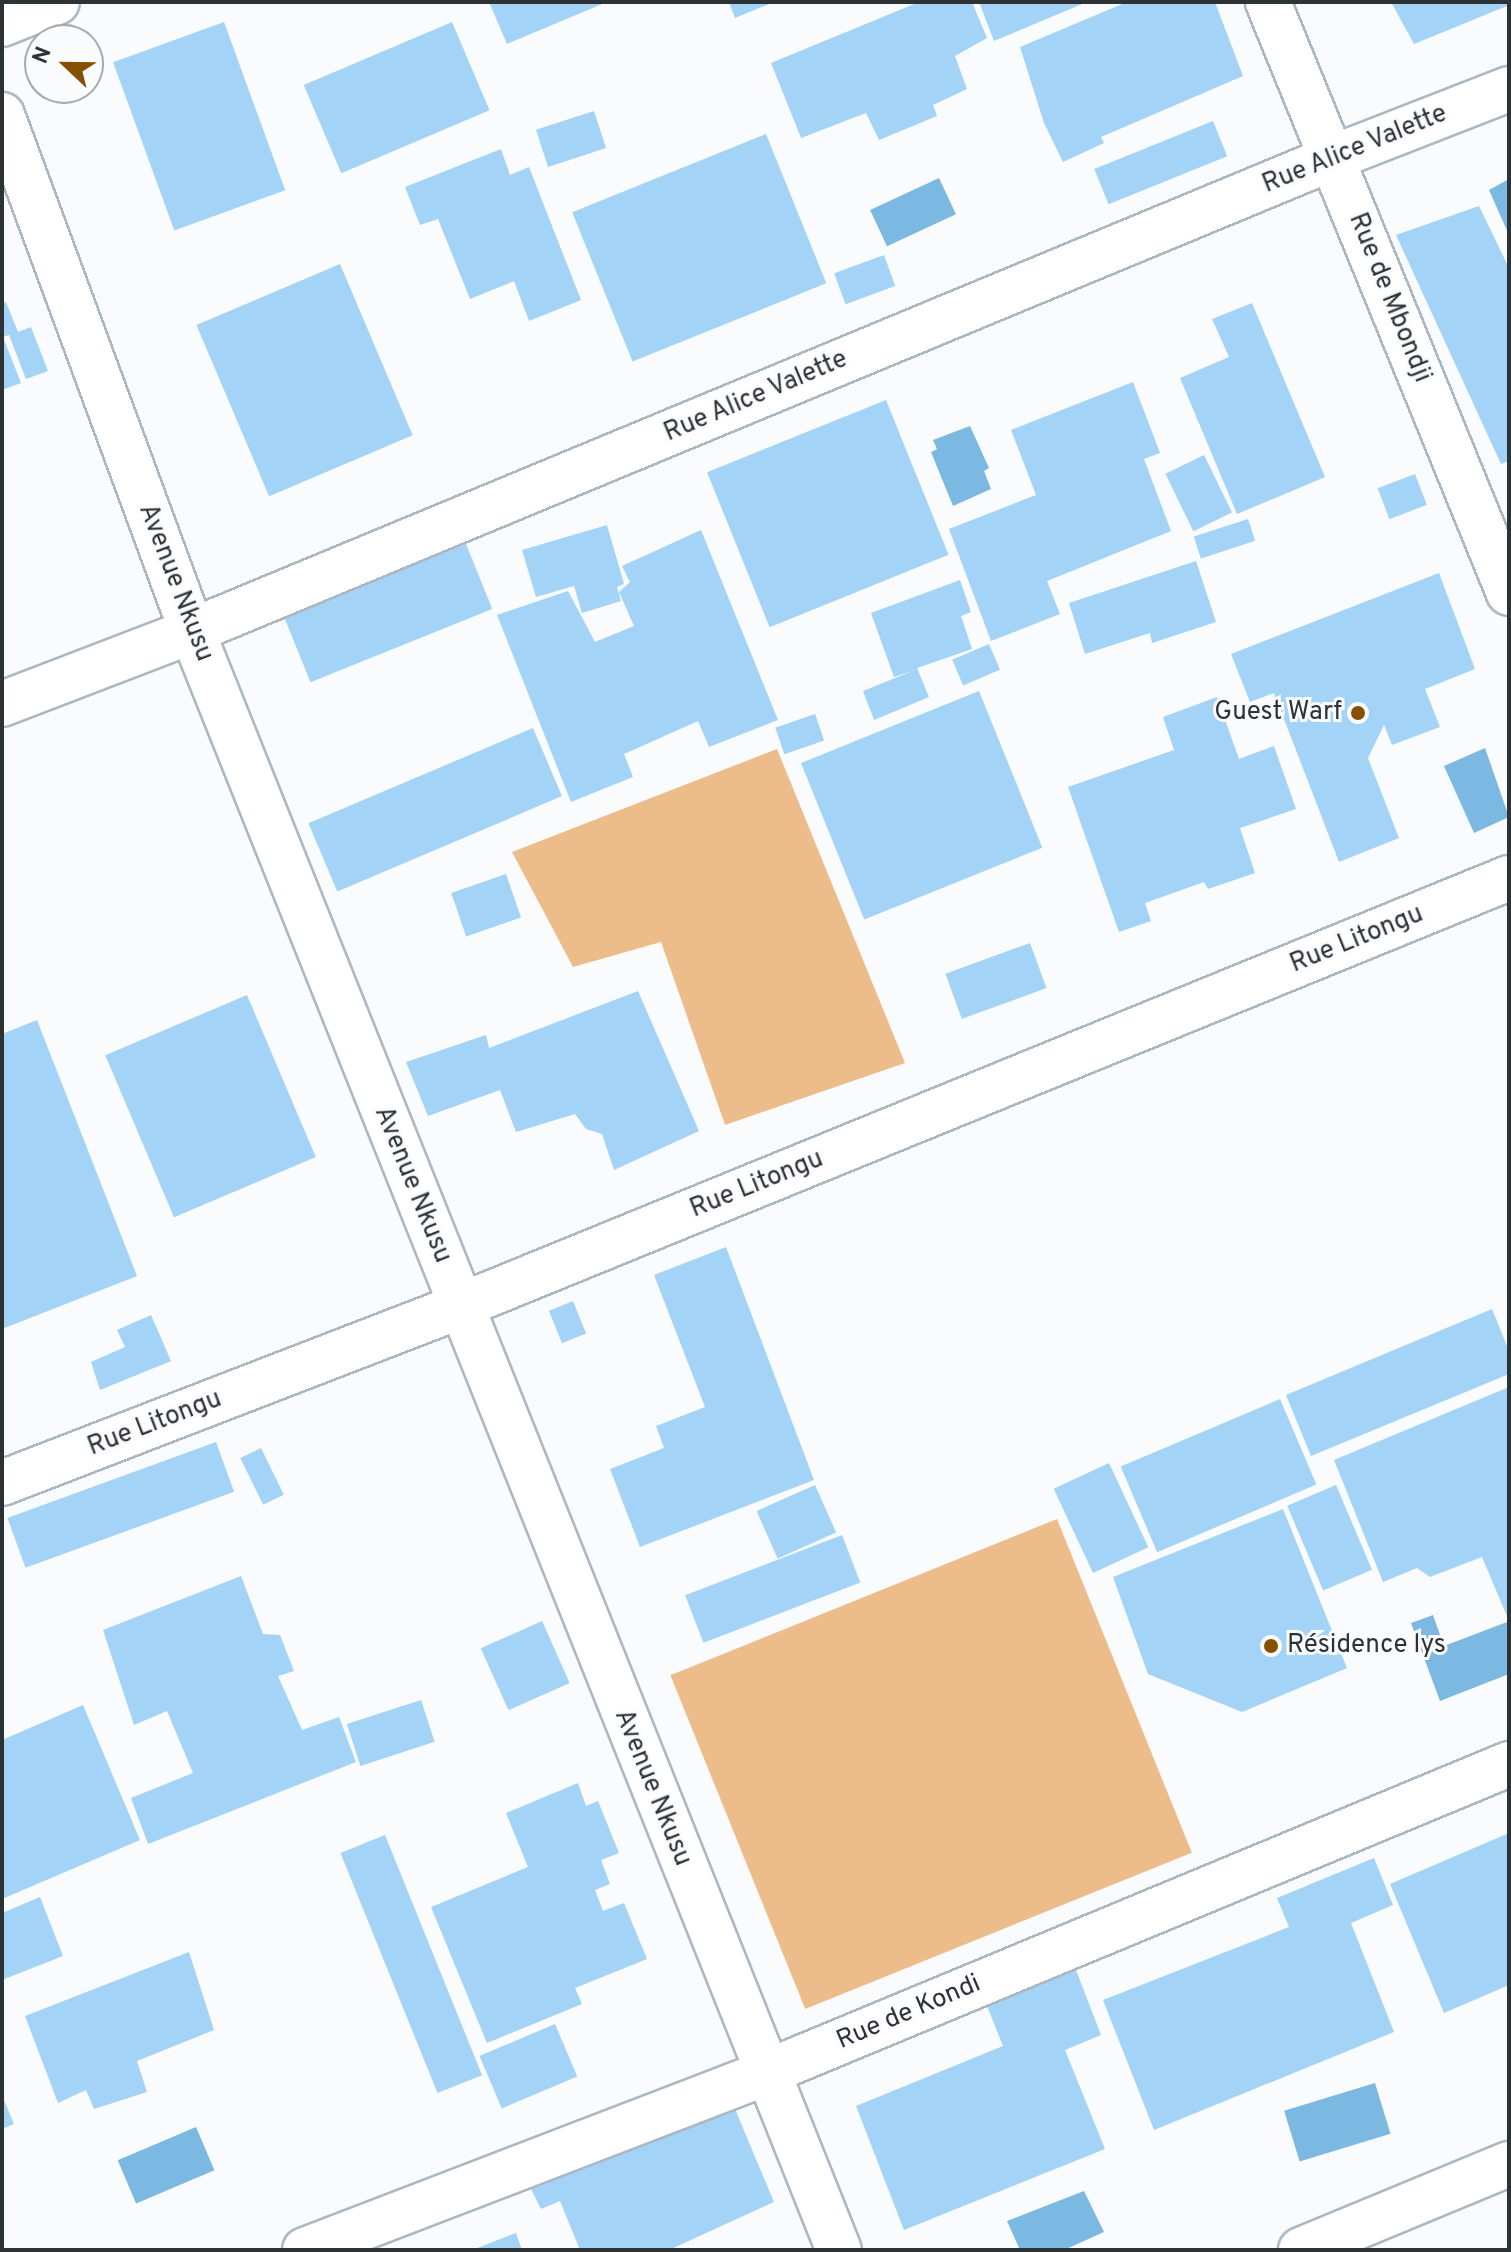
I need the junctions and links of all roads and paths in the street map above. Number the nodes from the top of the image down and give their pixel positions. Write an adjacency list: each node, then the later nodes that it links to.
1 (57, 2): 3 (street)
2 (1268, 2): 6 (street, Rue de Mbondji)
3 (2, 24)
4 (1509, 89): 6 (street, Rue Alice Valette)
5 (2, 115): 8 (street, Avenue Nkusu)
6 (1332, 158): 7 (street, Rue de Mbondji); 8 (street, Rue Alice Valette)
7 (1509, 593)
8 (192, 631): 9 (street, Rue Alice Valette); 11 (street, Avenue Nkusu)
9 (2, 704)
10 (1509, 878): 11 (street, Rue Litongu)
11 (460, 1306): 12 (street, Rue Litongu); 14 (street, Avenue Nkusu)
12 (2, 1483)
13 (1509, 1764): 14 (street, Rue de Kondi)
14 (765, 2073): 16 (street, Rue de Kondi); 17 (street, Avenue Nkusu)
15 (1509, 2164): 18 (street)
16 (305, 2250)
17 (839, 2250)
18 (1301, 2250)

